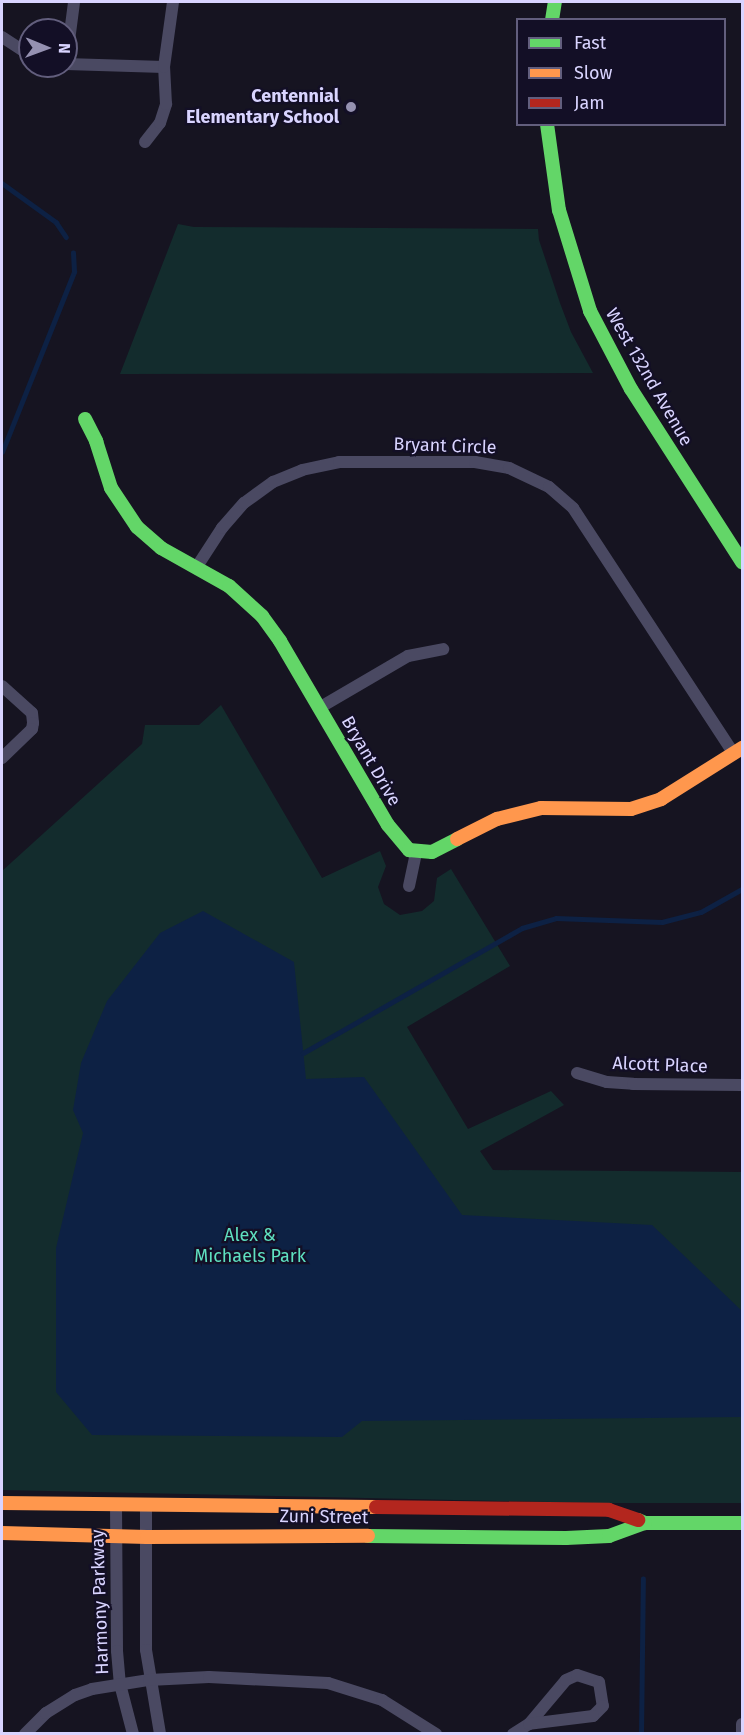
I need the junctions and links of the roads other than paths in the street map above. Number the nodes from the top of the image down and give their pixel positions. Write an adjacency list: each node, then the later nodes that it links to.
1 (74, 2): 4 (street)
2 (173, 2): 9 (street)
3 (555, 2): 5 (street)
4 (72, 18)
5 (552, 18)
6 (2, 37): 7 (street)
7 (18, 47)
8 (78, 64): 9 (street)
9 (164, 67): 11 (street)
10 (547, 126): 13 (street, West 132nd Avenue)
11 (145, 142)
12 (85, 419): 14 (street, Bryant Drive)
13 (742, 562)
14 (196, 568): 17 (street, Bryant Drive); 18 (street, Bryant Circle)
15 (443, 649): 17 (street)
16 (2, 686): 19 (street)
17 (319, 708): 20 (street, Bryant Drive)
18 (738, 751): 20 (street)
19 (2, 758)
20 (416, 852): 21 (street)
21 (409, 886)
22 (577, 1072): 23 (street, Alcott Place)
23 (742, 1085)
24 (2, 1503): 25 (street, Zuni Street)
25 (116, 1504): 26 (street, Zuni Street); 30 (street, Harmony Parkway)
26 (146, 1504): 27 (street, Zuni Street); 31 (street)
27 (645, 1523): 28 (street, Zuni Street); 31 (street, Zuni Street)
28 (742, 1524)
29 (2, 1533): 30 (street, Zuni Street)
30 (115, 1534): 31 (street, Zuni Street); 33 (street, Harmony Parkway)
31 (147, 1537): 32 (street)
32 (149, 1680): 33 (street); 38 (street); 39 (street)
33 (120, 1684): 36 (street); 37 (street, Harmony Parkway)
34 (530, 1724): 34 (street); 40 (street)
35 (742, 1724): 41 (street)
36 (25, 1734)
37 (133, 1734)
38 (160, 1734)
39 (436, 1734)
40 (513, 1734)
41 (741, 1734)

